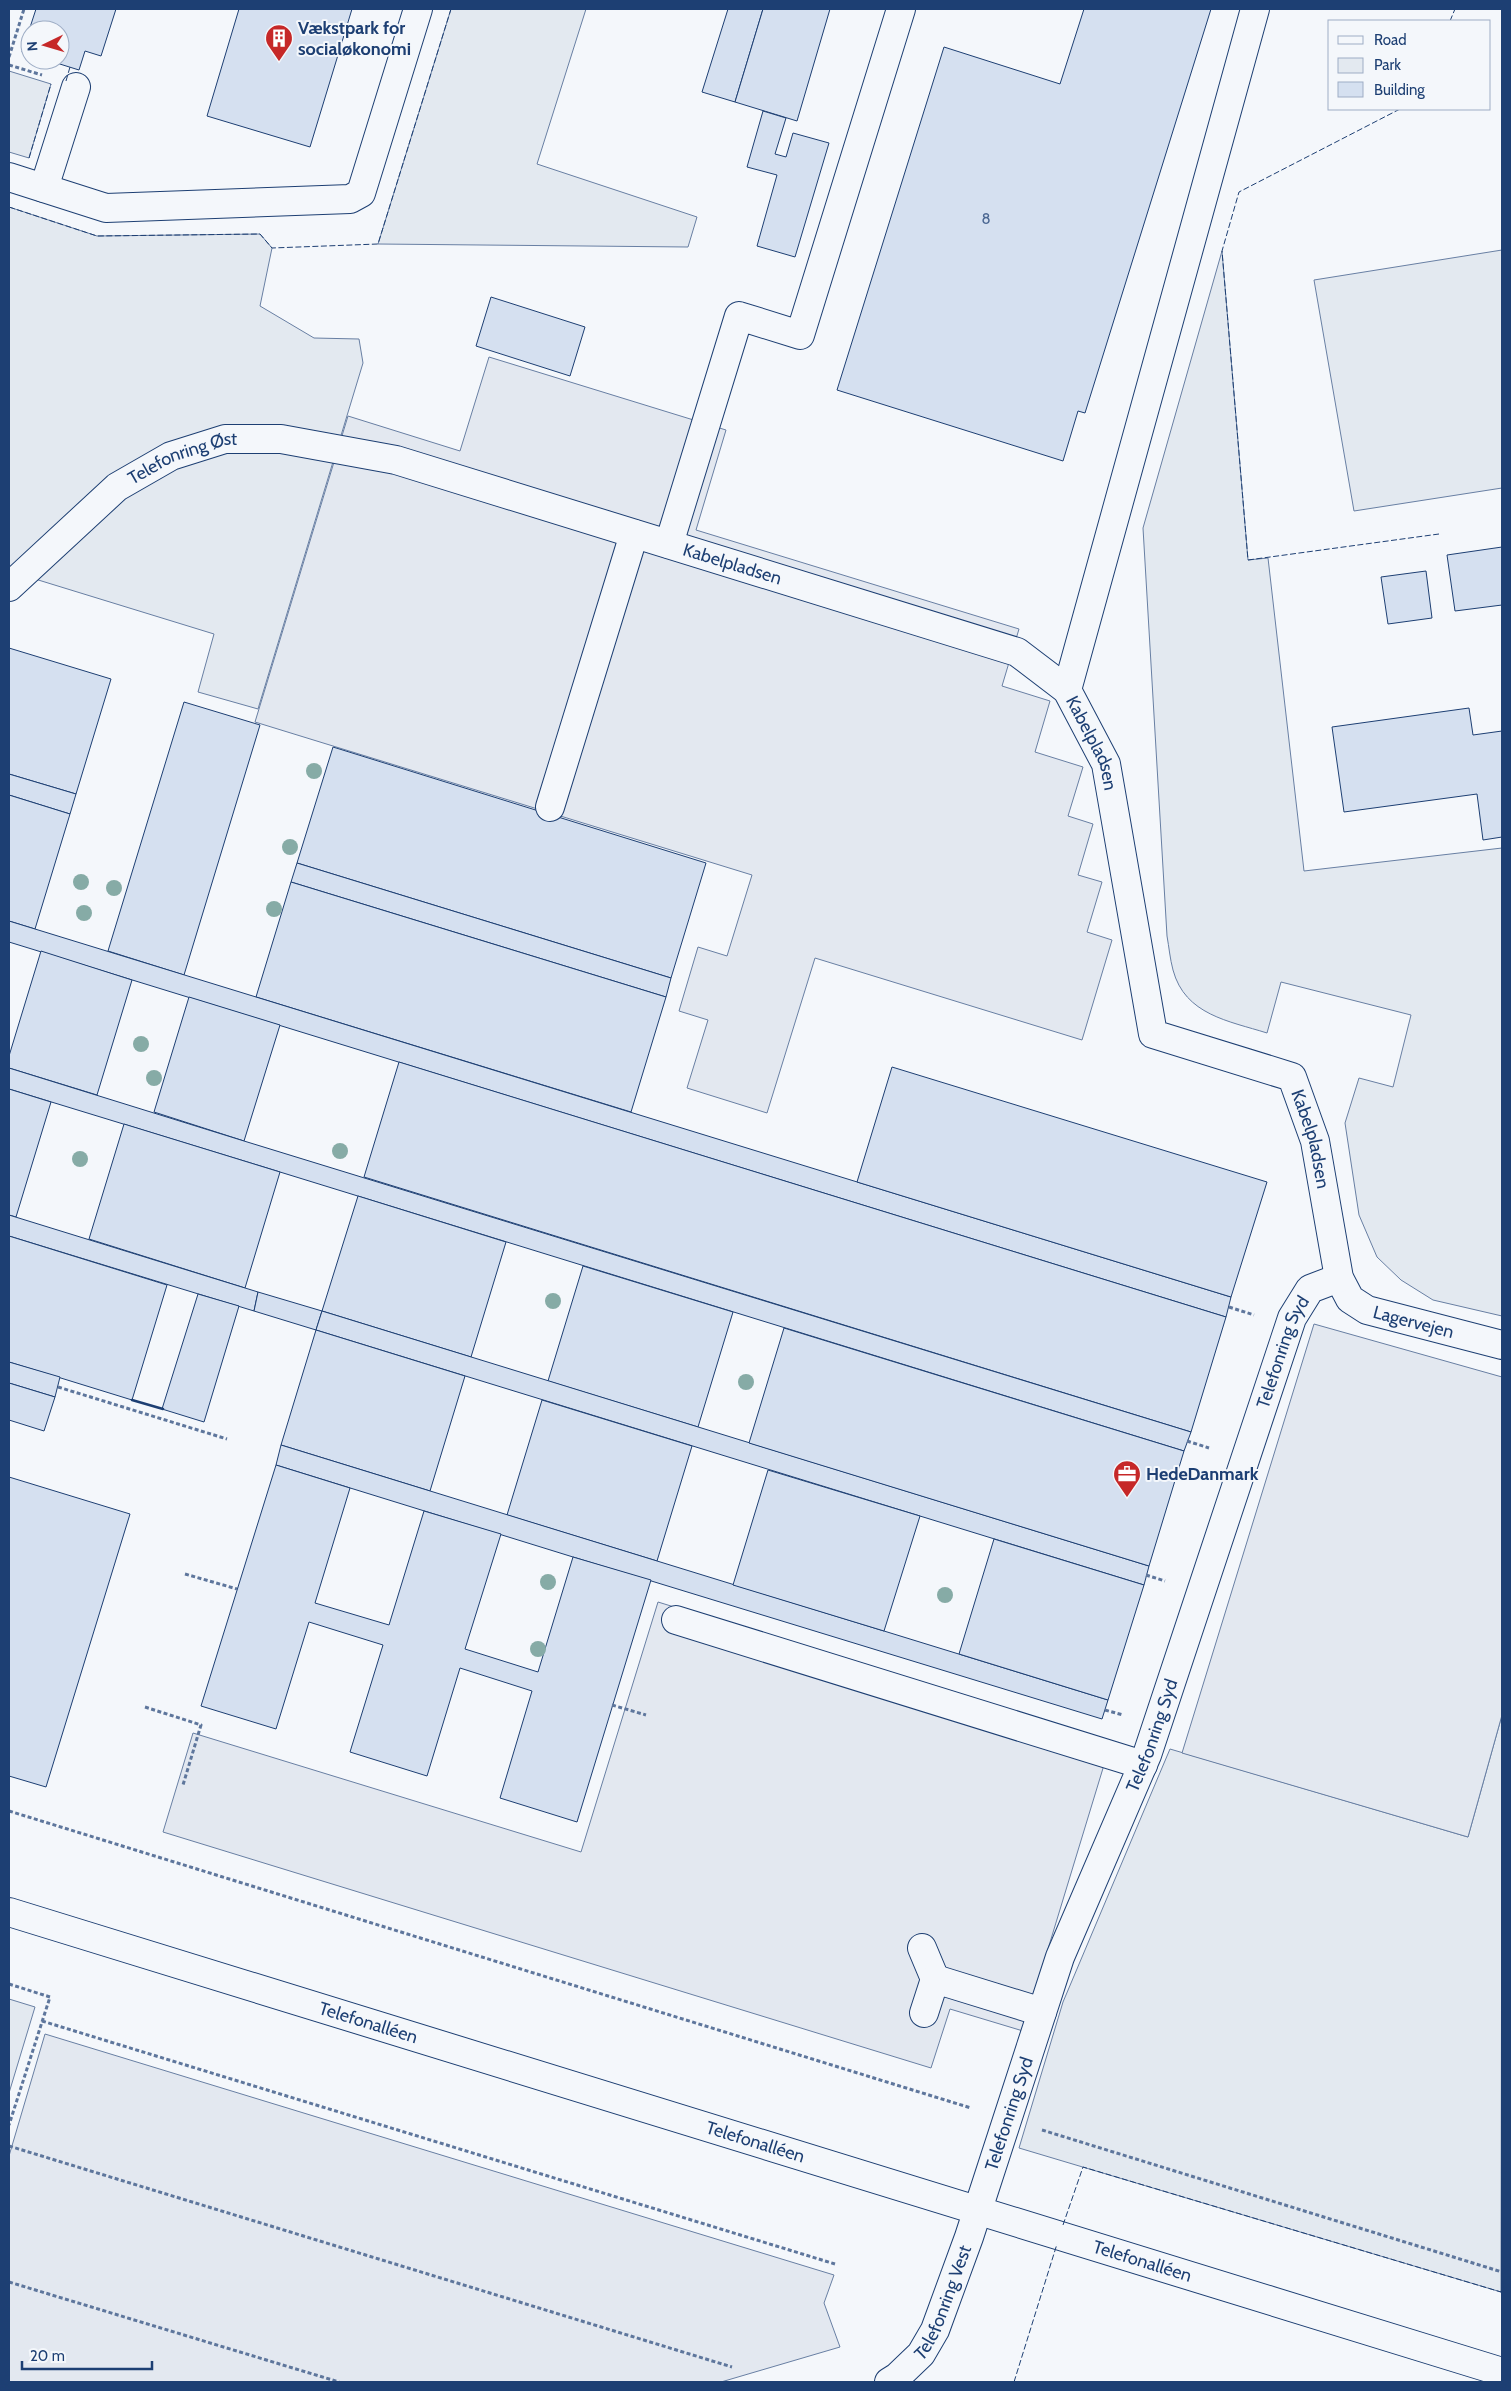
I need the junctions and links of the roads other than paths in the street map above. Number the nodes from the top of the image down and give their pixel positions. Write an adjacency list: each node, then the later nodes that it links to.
1 (418, 9): 6 (lane)
2 (901, 9): 9 (lane)
3 (1255, 9): 11 (lane)
4 (76, 87): 6 (lane)
5 (9, 177): 6 (lane)
6 (44, 188)
7 (396, 460): 8 (lane, Kabelpladsen); 10 (lane, Telefonring Øst)
8 (634, 534): 9 (lane, Kabelpladsen); 12 (lane)
9 (669, 544): 11 (lane, Kabelpladsen)
10 (9, 587)
11 (1067, 690): 13 (lane, Kabelpladsen)
12 (550, 808)
13 (1339, 1278): 14 (lane, Lagervejen); 16 (lane, Telefonring Syd)
14 (1502, 1345)
15 (676, 1620): 16 (lane)
16 (1143, 1765): 20 (lane, Telefonring Syd)
17 (9, 1912): 22 (lane, Telefonalléen)
18 (922, 1948): 19 (lane)
19 (934, 1978): 20 (lane); 21 (lane)
20 (1042, 2012): 22 (lane, Telefonring Syd)
21 (924, 2013)
22 (977, 2210): 23 (lane, Telefonalléen); 24 (lane, Telefonring Vest)
23 (1502, 2372)
24 (889, 2382)

